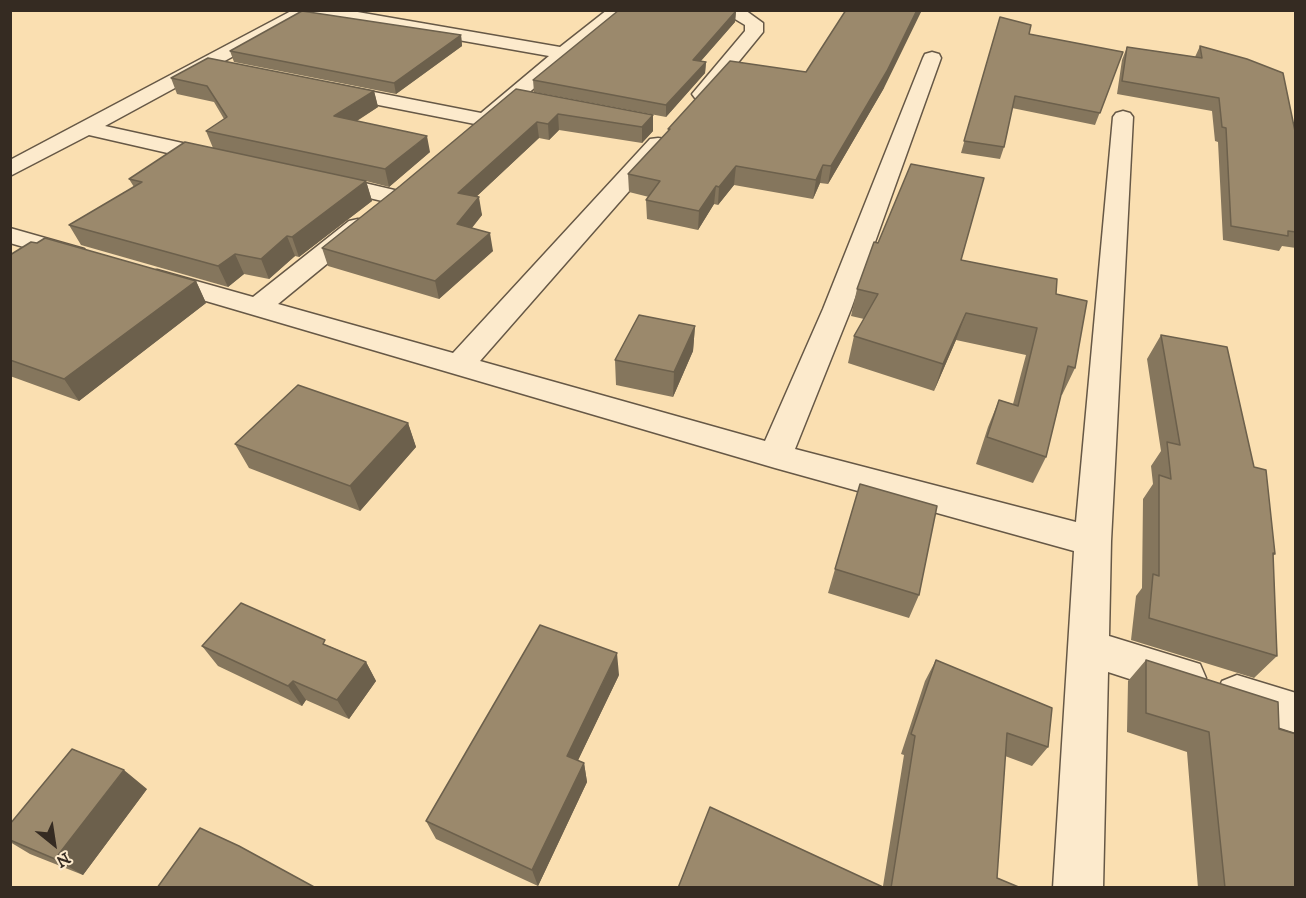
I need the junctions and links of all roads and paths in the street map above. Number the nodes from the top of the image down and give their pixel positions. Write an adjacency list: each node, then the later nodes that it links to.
1 (306, 10): 7 (street)
2 (314, 10): 5 (street)
3 (618, 10): 5 (street)
4 (729, 10): 12 (street)
5 (564, 53): 10 (street)
6 (932, 58): 28 (street)
7 (208, 64): 8 (street); 16 (street)
8 (231, 69)
9 (312, 85): 14 (street)
10 (512, 96): 11 (street); 14 (street)
11 (535, 101)
12 (689, 109)
13 (1123, 117): 29 (street)
14 (484, 120): 17 (street)
15 (674, 127): 27 (street)
16 (89, 129): 18 (street); 19 (street)
17 (466, 136)
18 (236, 162)
19 (10, 169)
20 (304, 177): 22 (street)
21 (413, 181): 22 (street)
22 (395, 196): 26 (street)
23 (10, 236): 24 (street)
24 (100, 261)
25 (134, 271): 26 (street)
26 (257, 307): 27 (street)
27 (459, 365): 28 (street)
28 (775, 456): 29 (street)
29 (1094, 541): 30 (street)
30 (1089, 648): 31 (street); 32 (street)
31 (1296, 713)
32 (1078, 888)

